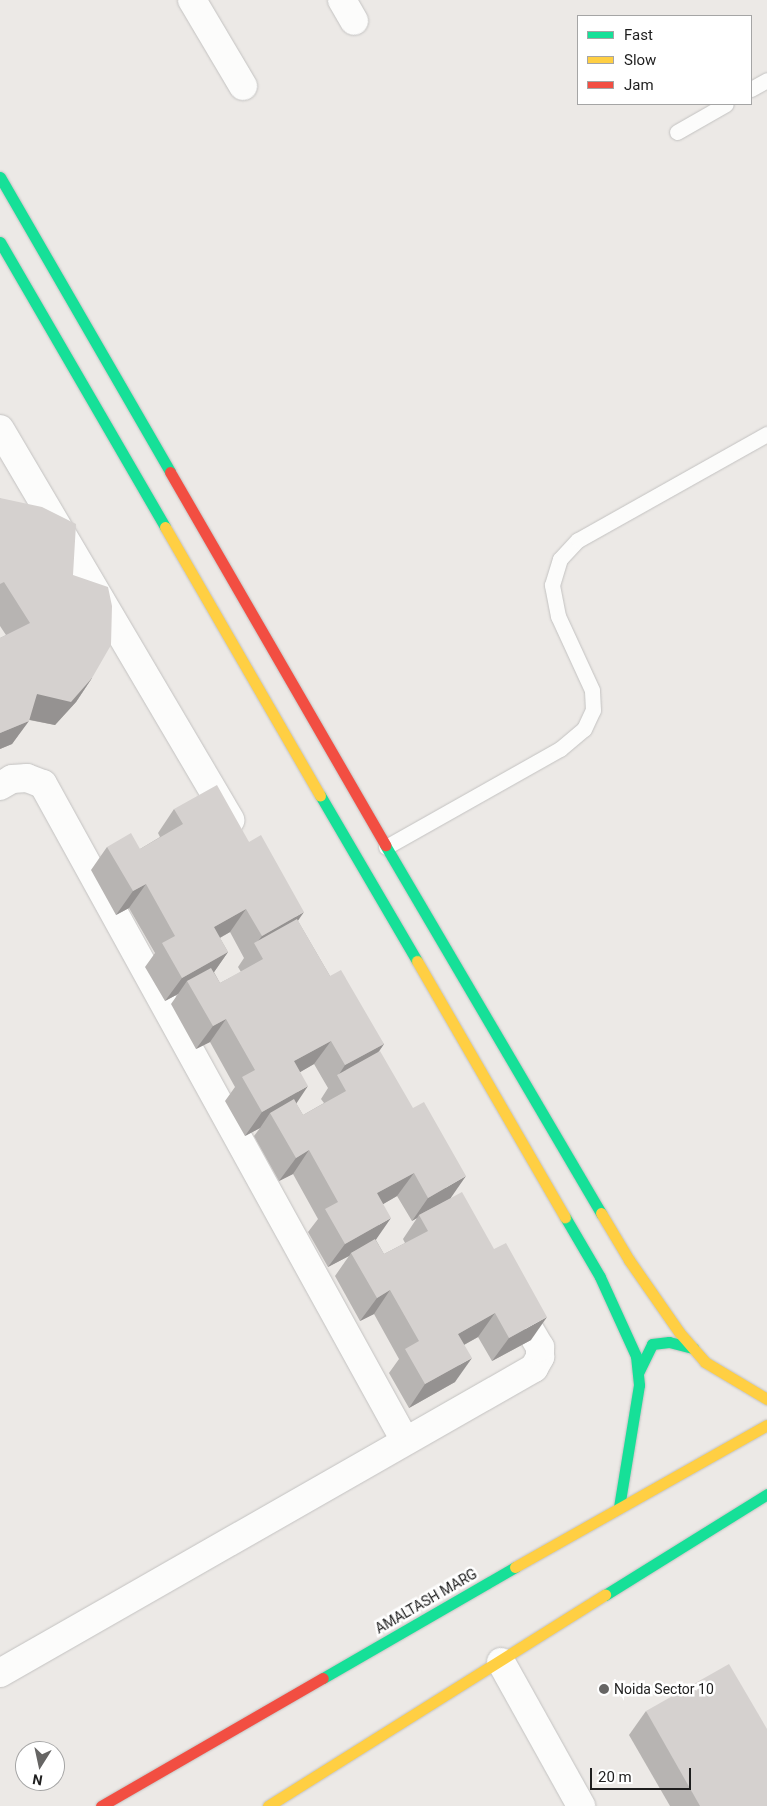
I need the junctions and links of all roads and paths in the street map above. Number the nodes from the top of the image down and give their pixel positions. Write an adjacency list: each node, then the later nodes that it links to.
1 (192, 0): 3 (street)
2 (767, 80): 4 (lane)
3 (243, 86)
4 (752, 88)
5 (724, 105): 6 (lane)
6 (677, 132)
7 (0, 177): 14 (street)
8 (0, 242): 16 (street)
9 (0, 429): 11 (street)
10 (767, 434): 14 (lane)
11 (9, 463): 13 (street)
12 (0, 786): 22 (street)
13 (243, 843)
14 (386, 847): 15 (street)
15 (518, 1070): 16 (street); 18 (street)
16 (490, 1086): 19 (street)
17 (500, 1278): 22 (street)
18 (693, 1348): 19 (street); 20 (street)
19 (638, 1373): 24 (street)
20 (767, 1399)
21 (767, 1425): 24 (street, AMALTASH MARG)
22 (404, 1439): 26 (street)
23 (767, 1494): 25 (street)
24 (619, 1507): 27 (street, AMALTASH MARG)
25 (501, 1662): 28 (street); 29 (street)
26 (0, 1673)
27 (101, 1806)
28 (268, 1806)
29 (581, 1806)

